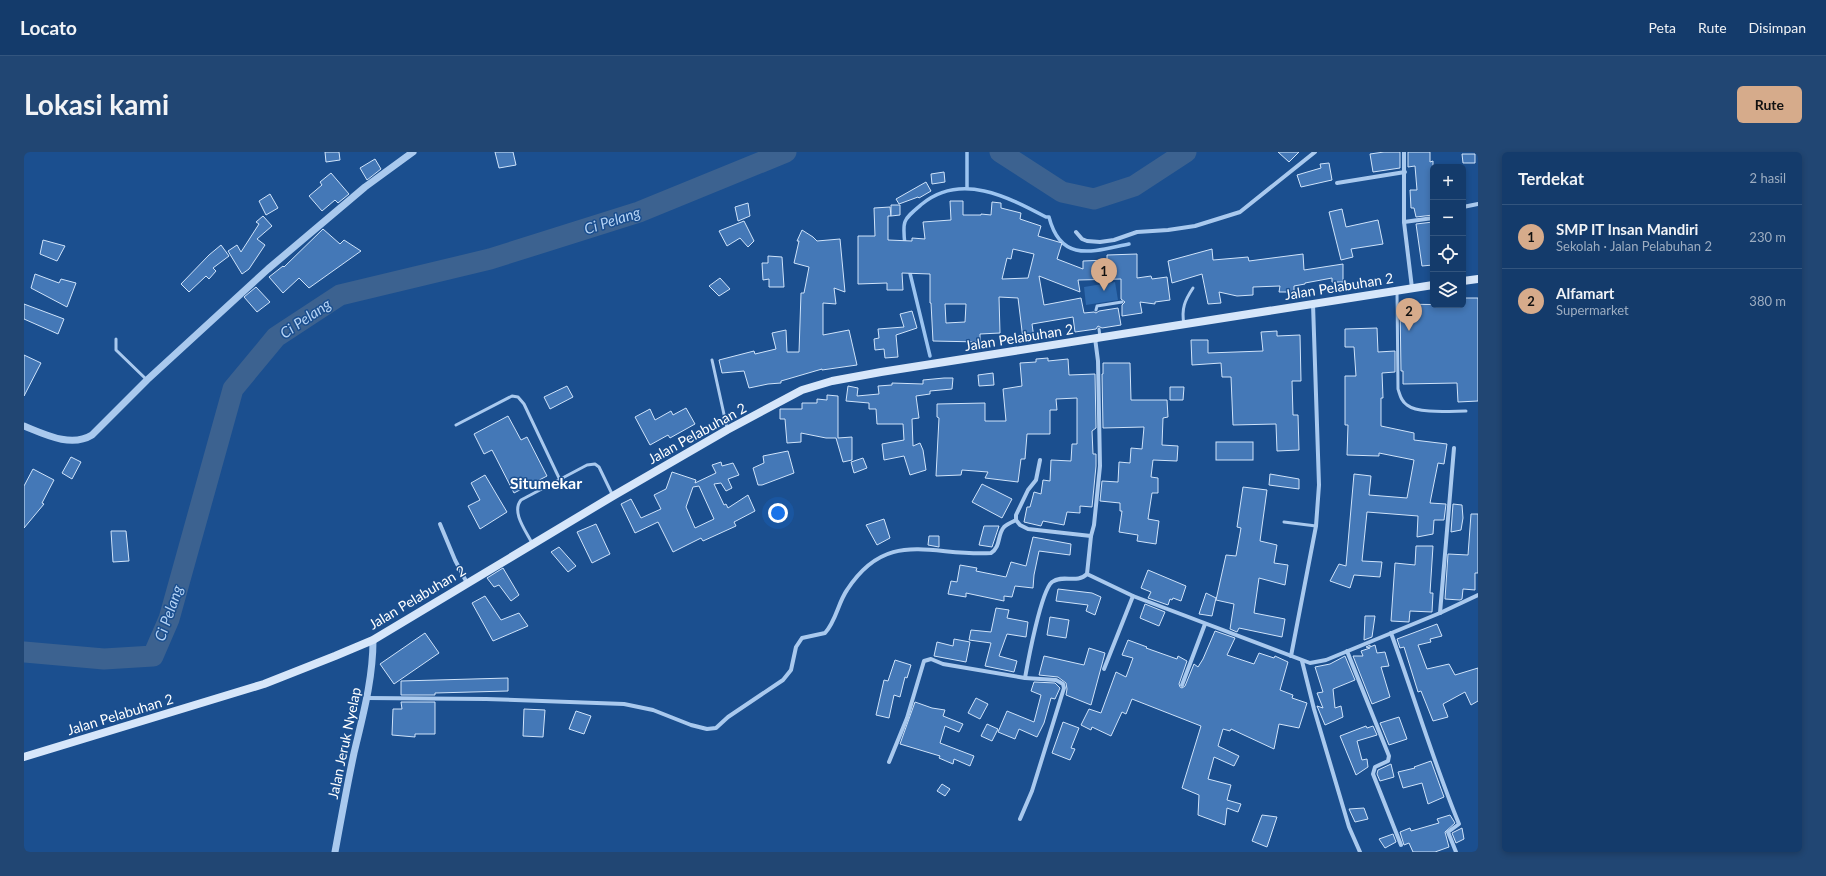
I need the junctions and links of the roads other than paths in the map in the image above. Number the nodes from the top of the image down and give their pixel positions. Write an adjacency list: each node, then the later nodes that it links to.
1 (413, 152): 24 (street)
2 (1315, 152): 10 (street)
3 (1404, 152): 4 (street)
4 (1405, 172): 5 (street); 9 (street)
5 (1337, 183)
6 (1478, 204): 7 (street)
7 (1466, 206)
8 (1430, 218): 9 (street)
9 (1404, 222): 15 (street)
10 (1076, 232)
11 (1478, 279): 12 (main road)
12 (1466, 281)
13 (1430, 285): 15 (main road, Jalan Pelabuhan 2)
14 (1193, 288): 20 (lane)
15 (1412, 288): 16 (main road, Jalan Pelabuhan 2)
16 (1397, 291): 18 (main road, Jalan Pelabuhan 2); 25 (lane)
17 (1122, 302): 19 (lane)
18 (1313, 304): 20 (main road, Jalan Pelabuhan 2); 36 (street)
19 (1096, 310)
20 (1184, 324): 21 (main road, Jalan Pelabuhan 2)
21 (1098, 335): 28 (main road, Jalan Pelabuhan 2); 37 (street)
22 (116, 339): 24 (lane)
23 (712, 360): 28 (lane)
24 (147, 380): 27 (street)
25 (1466, 411)
26 (456, 425): 31 (lane)
27 (24, 426)
28 (727, 430): 32 (main road, Jalan Pelabuhan 2)
29 (1454, 448): 43 (street)
30 (1040, 460): 33 (street)
31 (560, 480): 32 (lane); 38 (lane)
32 (613, 496): 38 (main road, Jalan Pelabuhan 2)
33 (1016, 520): 37 (street); 53 (street)
34 (1284, 522): 36 (lane)
35 (440, 524): 40 (street)
36 (1316, 526): 48 (street)
37 (1091, 536): 39 (street)
38 (532, 543): 40 (main road, Jalan Pelabuhan 2)
39 (1087, 574): 42 (street); 51 (street)
40 (467, 583): 46 (main road, Jalan Pelabuhan 2)
41 (1478, 595): 43 (street)
42 (1133, 596): 44 (street); 50 (street)
43 (1440, 613): 45 (street)
44 (1205, 624): 48 (street); 52 (street)
45 (1391, 633): 47 (street); 60 (street)
46 (372, 640): 53 (street, Jalan Jeruk Nyelap); 54 (main road, Jalan Pelabuhan 2)
47 (1347, 652): 49 (street); 57 (street)
48 (1291, 656): 49 (street)
49 (1302, 661): 59 (street)
50 (1104, 669)
51 (1025, 678): 55 (street); 56 (street)
52 (1182, 685)
53 (367, 698): 58 (street, Jalan Jeruk Nyelap)
54 (24, 757)
55 (889, 762)
56 (1020, 819)
57 (1401, 845)
58 (335, 852)
59 (1360, 852)
60 (1456, 852)

